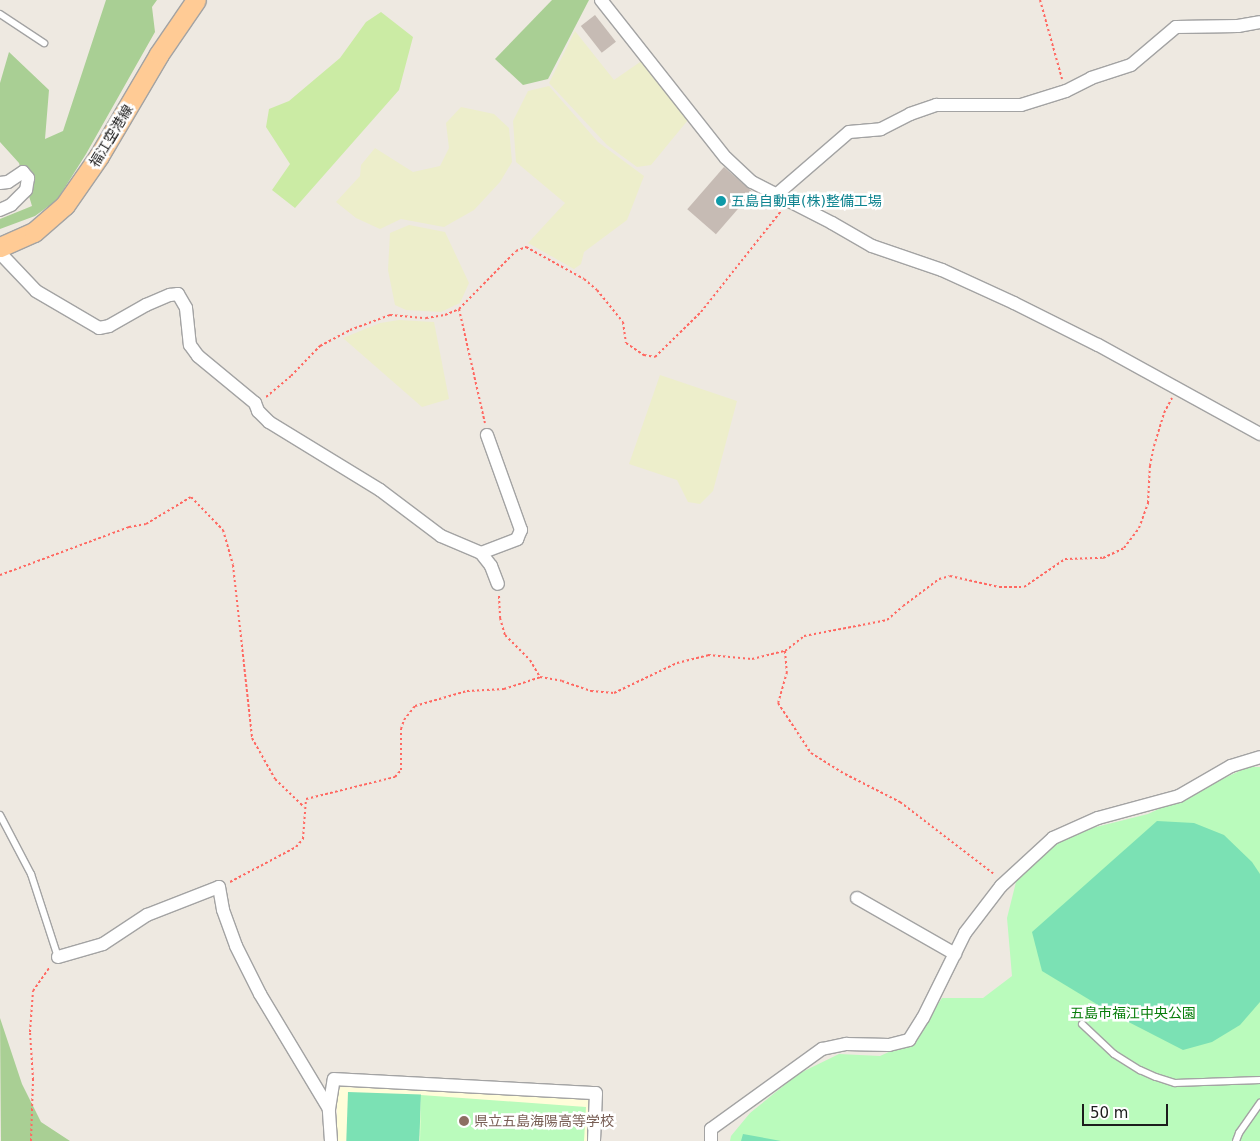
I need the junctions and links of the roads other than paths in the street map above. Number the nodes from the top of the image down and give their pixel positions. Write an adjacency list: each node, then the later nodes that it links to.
1 (196, 0): 9 (main road, 福江空港線)
2 (601, 0): 7 (street)
3 (0, 14): 5 (lane)
4 (1260, 22): 7 (street)
5 (44, 43)
6 (0, 183): 8 (street)
7 (776, 195): 11 (street)
8 (0, 210)
9 (0, 247)
10 (0, 252): 13 (street)
11 (1260, 434)
12 (487, 435): 13 (street)
13 (481, 553): 14 (street)
14 (498, 584)
15 (1260, 756): 18 (street)
16 (0, 815): 19 (lane)
17 (857, 898): 18 (street)
18 (955, 954): 26 (street)
19 (58, 957): 23 (street)
20 (1082, 1024): 21 (lane)
21 (1260, 1080)
22 (1260, 1103): 27 (lane)
23 (329, 1109): 24 (street); 25 (street)
24 (331, 1141)
25 (594, 1141)
26 (711, 1141)
27 (1236, 1141)

